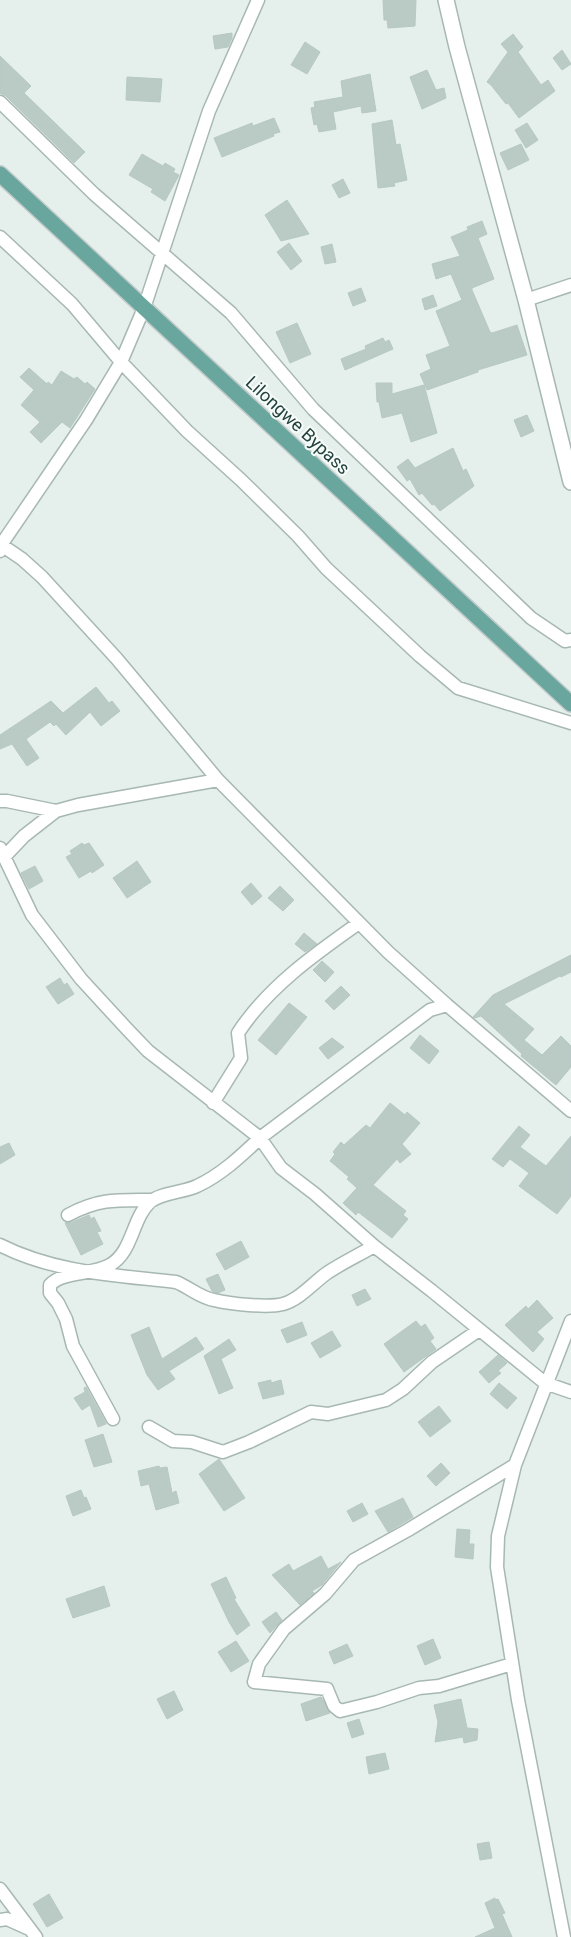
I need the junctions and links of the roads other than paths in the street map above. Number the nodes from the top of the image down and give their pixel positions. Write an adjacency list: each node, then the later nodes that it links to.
1 (258, 0): 6 (street)
2 (446, 0): 8 (street)
3 (0, 102): 6 (street)
4 (0, 174): 9 (main road, Lilongwe Bypass)
5 (0, 237): 10 (street)
6 (163, 252): 9 (street); 13 (street)
7 (571, 285): 8 (street)
8 (526, 300): 11 (street)
9 (144, 308): 10 (street); 14 (main road, Lilongwe Bypass)
10 (121, 362): 12 (street); 15 (street)
11 (571, 482)
12 (0, 546): 16 (street)
13 (571, 640)
14 (571, 704)
15 (571, 723)
16 (218, 780): 18 (street); 20 (street)
17 (0, 801): 18 (street)
18 (56, 811): 19 (street)
19 (2, 853): 22 (street)
20 (359, 923): 21 (street); 22 (street)
21 (447, 1005): 23 (street); 24 (street)
22 (213, 1103): 24 (street)
23 (571, 1111)
24 (260, 1138): 25 (street); 28 (street)
25 (152, 1200): 26 (street); 29 (street)
26 (68, 1215)
27 (0, 1245): 29 (street)
28 (374, 1246): 29 (street); 31 (street)
29 (88, 1272): 34 (street)
30 (571, 1321): 32 (street)
31 (479, 1330): 32 (street); 35 (street)
32 (545, 1383): 33 (street); 36 (street)
33 (571, 1392)
34 (114, 1419)
35 (149, 1427)
36 (515, 1465): 37 (street); 37 (street)
37 (512, 1664): 41 (street)
38 (0, 1889): 40 (street)
39 (0, 1920): 40 (street)
40 (33, 1933)
41 (564, 1937)

